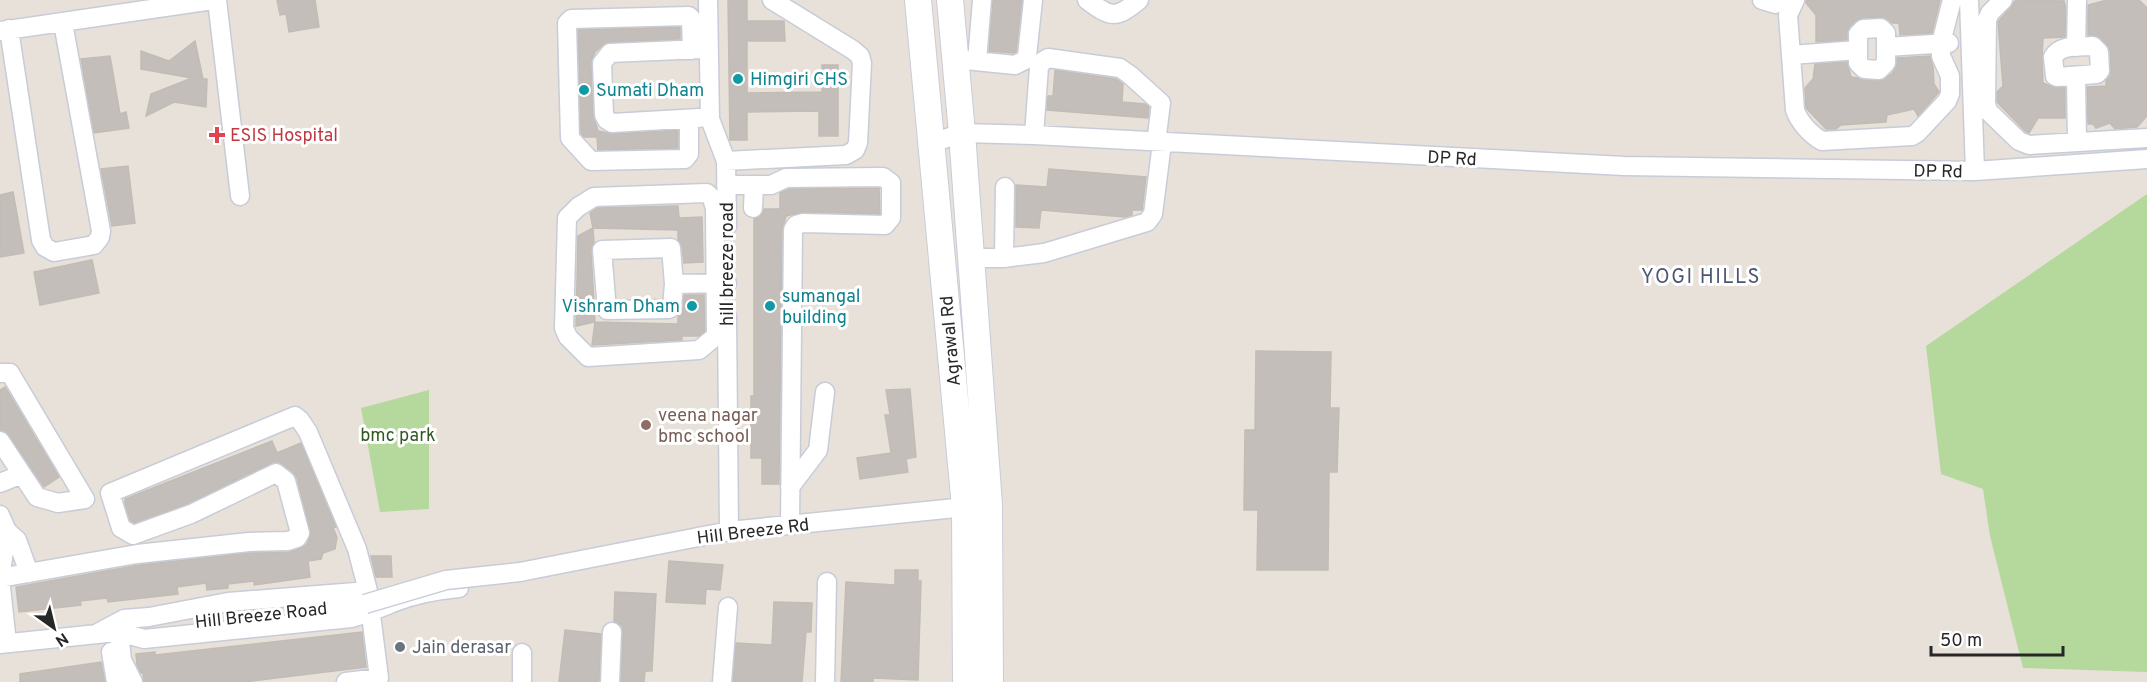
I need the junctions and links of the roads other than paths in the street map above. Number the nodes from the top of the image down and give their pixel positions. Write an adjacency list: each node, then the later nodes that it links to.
1 (215, 0): 17 (street); 39 (street)
2 (708, 0): 21 (street, hill breeze road)
3 (772, 0): 34 (street)
4 (918, 0): 31 (street, Agrawal Rd)
5 (950, 0): 23 (street, Agrawal Rd)
6 (982, 0): 23 (street)
7 (1033, 0): 23 (street)
8 (1087, 0): 9 (street)
9 (1139, 0)
10 (1762, 0): 11 (street)
11 (1782, 0)
12 (1795, 0): 22 (street)
13 (1952, 0): 19 (street)
14 (1969, 0): 35 (street)
15 (2003, 0): 30 (street)
16 (2077, 0): 20 (street)
17 (63, 22): 18 (street); 18 (street)
18 (5, 30)
19 (1945, 43): 22 (street); 22 (street)
20 (2076, 47): 24 (street); 24 (street)
21 (700, 49): 25 (street); 25 (street); 26 (street, hill breeze road)
22 (1791, 55)
23 (966, 60): 27 (street, Agrawal Rd)
24 (2076, 76): 30 (street)
25 (689, 118): 26 (street)
26 (710, 119): 34 (street, hill breeze road)
27 (962, 133): 28 (street, DP Rd); 31 (street, DP Rd); 41 (street, Agrawal Rd)
28 (1034, 135): 32 (street, DP Rd); 32 (street)
29 (2147, 138): 30 (street)
30 (2077, 142)
31 (932, 143): 53 (street, Agrawal Rd)
32 (1159, 143): 35 (street, DP Rd); 42 (street)
33 (2147, 159): 35 (street, DP Rd)
34 (726, 161): 36 (street, hill breeze road)
35 (1975, 171)
36 (726, 185): 37 (street); 43 (street, hill breeze road)
37 (754, 185): 40 (street); 50 (street)
38 (1005, 188): 42 (street)
39 (240, 196)
40 (753, 207)
41 (971, 258): 42 (street); 53 (street, Agrawal Rd)
42 (1004, 258)
43 (722, 283): 43 (street); 44 (street); 56 (street, hill breeze road)
44 (674, 284): 44 (street)
45 (0, 373): 52 (street)
46 (825, 393): 50 (street)
47 (0, 441): 48 (street)
48 (22, 474): 49 (street); 52 (street)
49 (0, 483)
50 (790, 488): 55 (street)
51 (110, 493): 52 (street); 57 (street); 64 (street)
52 (85, 499)
53 (977, 506): 55 (street, Hill Breeze Rd); 78 (street, Agrawal Rd); 79 (street, Agrawal Rd)
54 (3, 523): 60 (street); 61 (street)
55 (790, 525): 56 (street, Hill Breeze Rd)
56 (729, 531): 59 (street, Hill Breeze Rd)
57 (133, 535): 58 (street); 58 (street)
58 (137, 554): 60 (street)
59 (520, 572): 64 (street, Hill Breeze Road, bridge)
60 (29, 573): 61 (street)
61 (0, 578): 68 (street)
62 (827, 582): 77 (street)
63 (459, 588): 64 (street)
64 (368, 603): 67 (street, Hill Breeze Road); 70 (street)
65 (728, 607): 76 (street)
66 (612, 632): 75 (street)
67 (108, 633): 68 (street, Hill Breeze Road); 71 (street); 72 (street)
68 (3, 643)
69 (522, 652): 74 (street)
70 (380, 680): 73 (street)
71 (116, 682)
72 (133, 682)
73 (346, 682)
74 (522, 682)
75 (610, 682)
76 (722, 682)
77 (825, 682)
78 (966, 682)
79 (990, 682)

